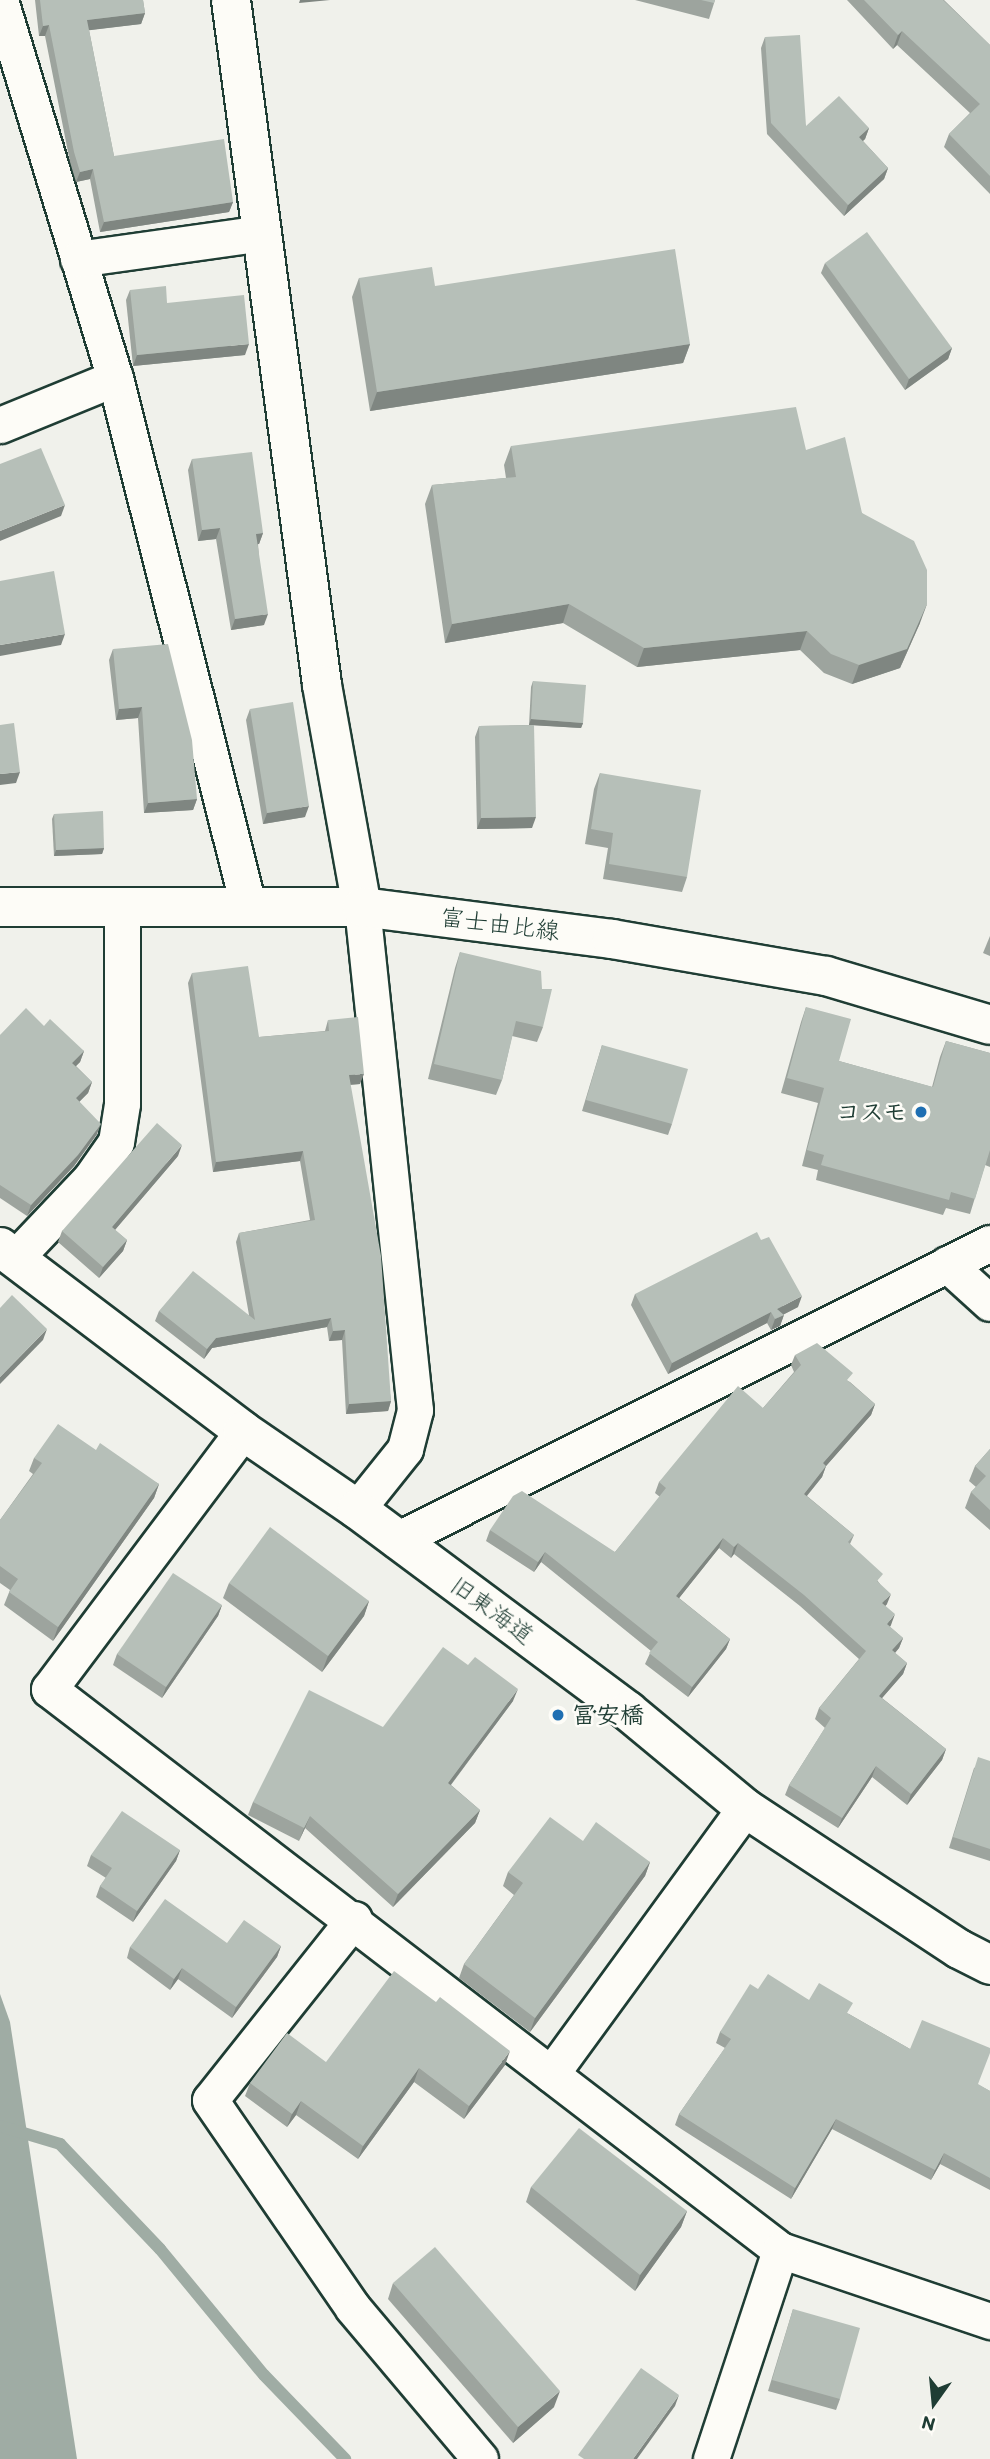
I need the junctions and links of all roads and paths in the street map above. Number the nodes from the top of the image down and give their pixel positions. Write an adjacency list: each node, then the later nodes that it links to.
1 (0, 0): 3 (street)
2 (231, 0): 4 (street)
3 (7, 54): 5 (street)
4 (262, 233): 5 (street); 11 (street)
5 (78, 259): 6 (street)
6 (115, 378): 7 (street); 9 (street)
7 (0, 425)
8 (121, 905): 9 (street, 富士由比線); 10 (street, 富士由比線); 14 (street)
9 (248, 905): 11 (street, 富士由比線)
10 (0, 907)
11 (362, 907): 12 (street, 富士由比線); 18 (street)
12 (990, 1025)
13 (990, 1243): 15 (street)
14 (8, 1252): 17 (street, 旧東海道)
15 (947, 1264): 16 (street); 19 (street)
16 (990, 1303)
17 (243, 1431): 18 (street, 旧東海道); 21 (street)
18 (357, 1509): 19 (street, 旧東海道)
19 (397, 1540): 20 (street, 旧東海道)
20 (746, 1808): 22 (street, 旧東海道); 23 (street)
21 (354, 1919): 23 (street); 26 (street)
22 (990, 1965)
23 (551, 2074): 24 (street)
24 (780, 2250): 25 (street); 27 (street)
25 (990, 2321)
26 (480, 2459)
27 (711, 2459)

